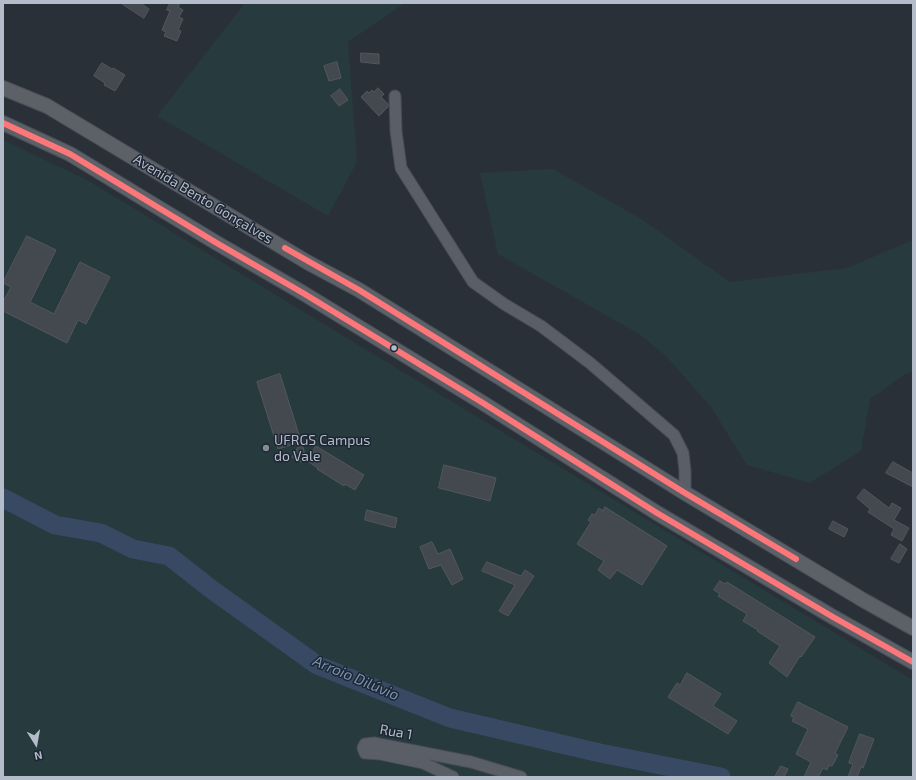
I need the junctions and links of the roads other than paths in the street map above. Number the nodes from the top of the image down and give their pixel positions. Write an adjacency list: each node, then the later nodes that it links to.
1 (3, 88): 4 (main road, Avenida Bento Gonçalves)
2 (395, 96): 4 (street)
3 (3, 122): 6 (main road)
4 (685, 493): 5 (main road, Avenida Bento Gonçalves)
5 (913, 628)
6 (913, 662)
7 (453, 777): 8 (street, Rua 1)
8 (521, 777)

